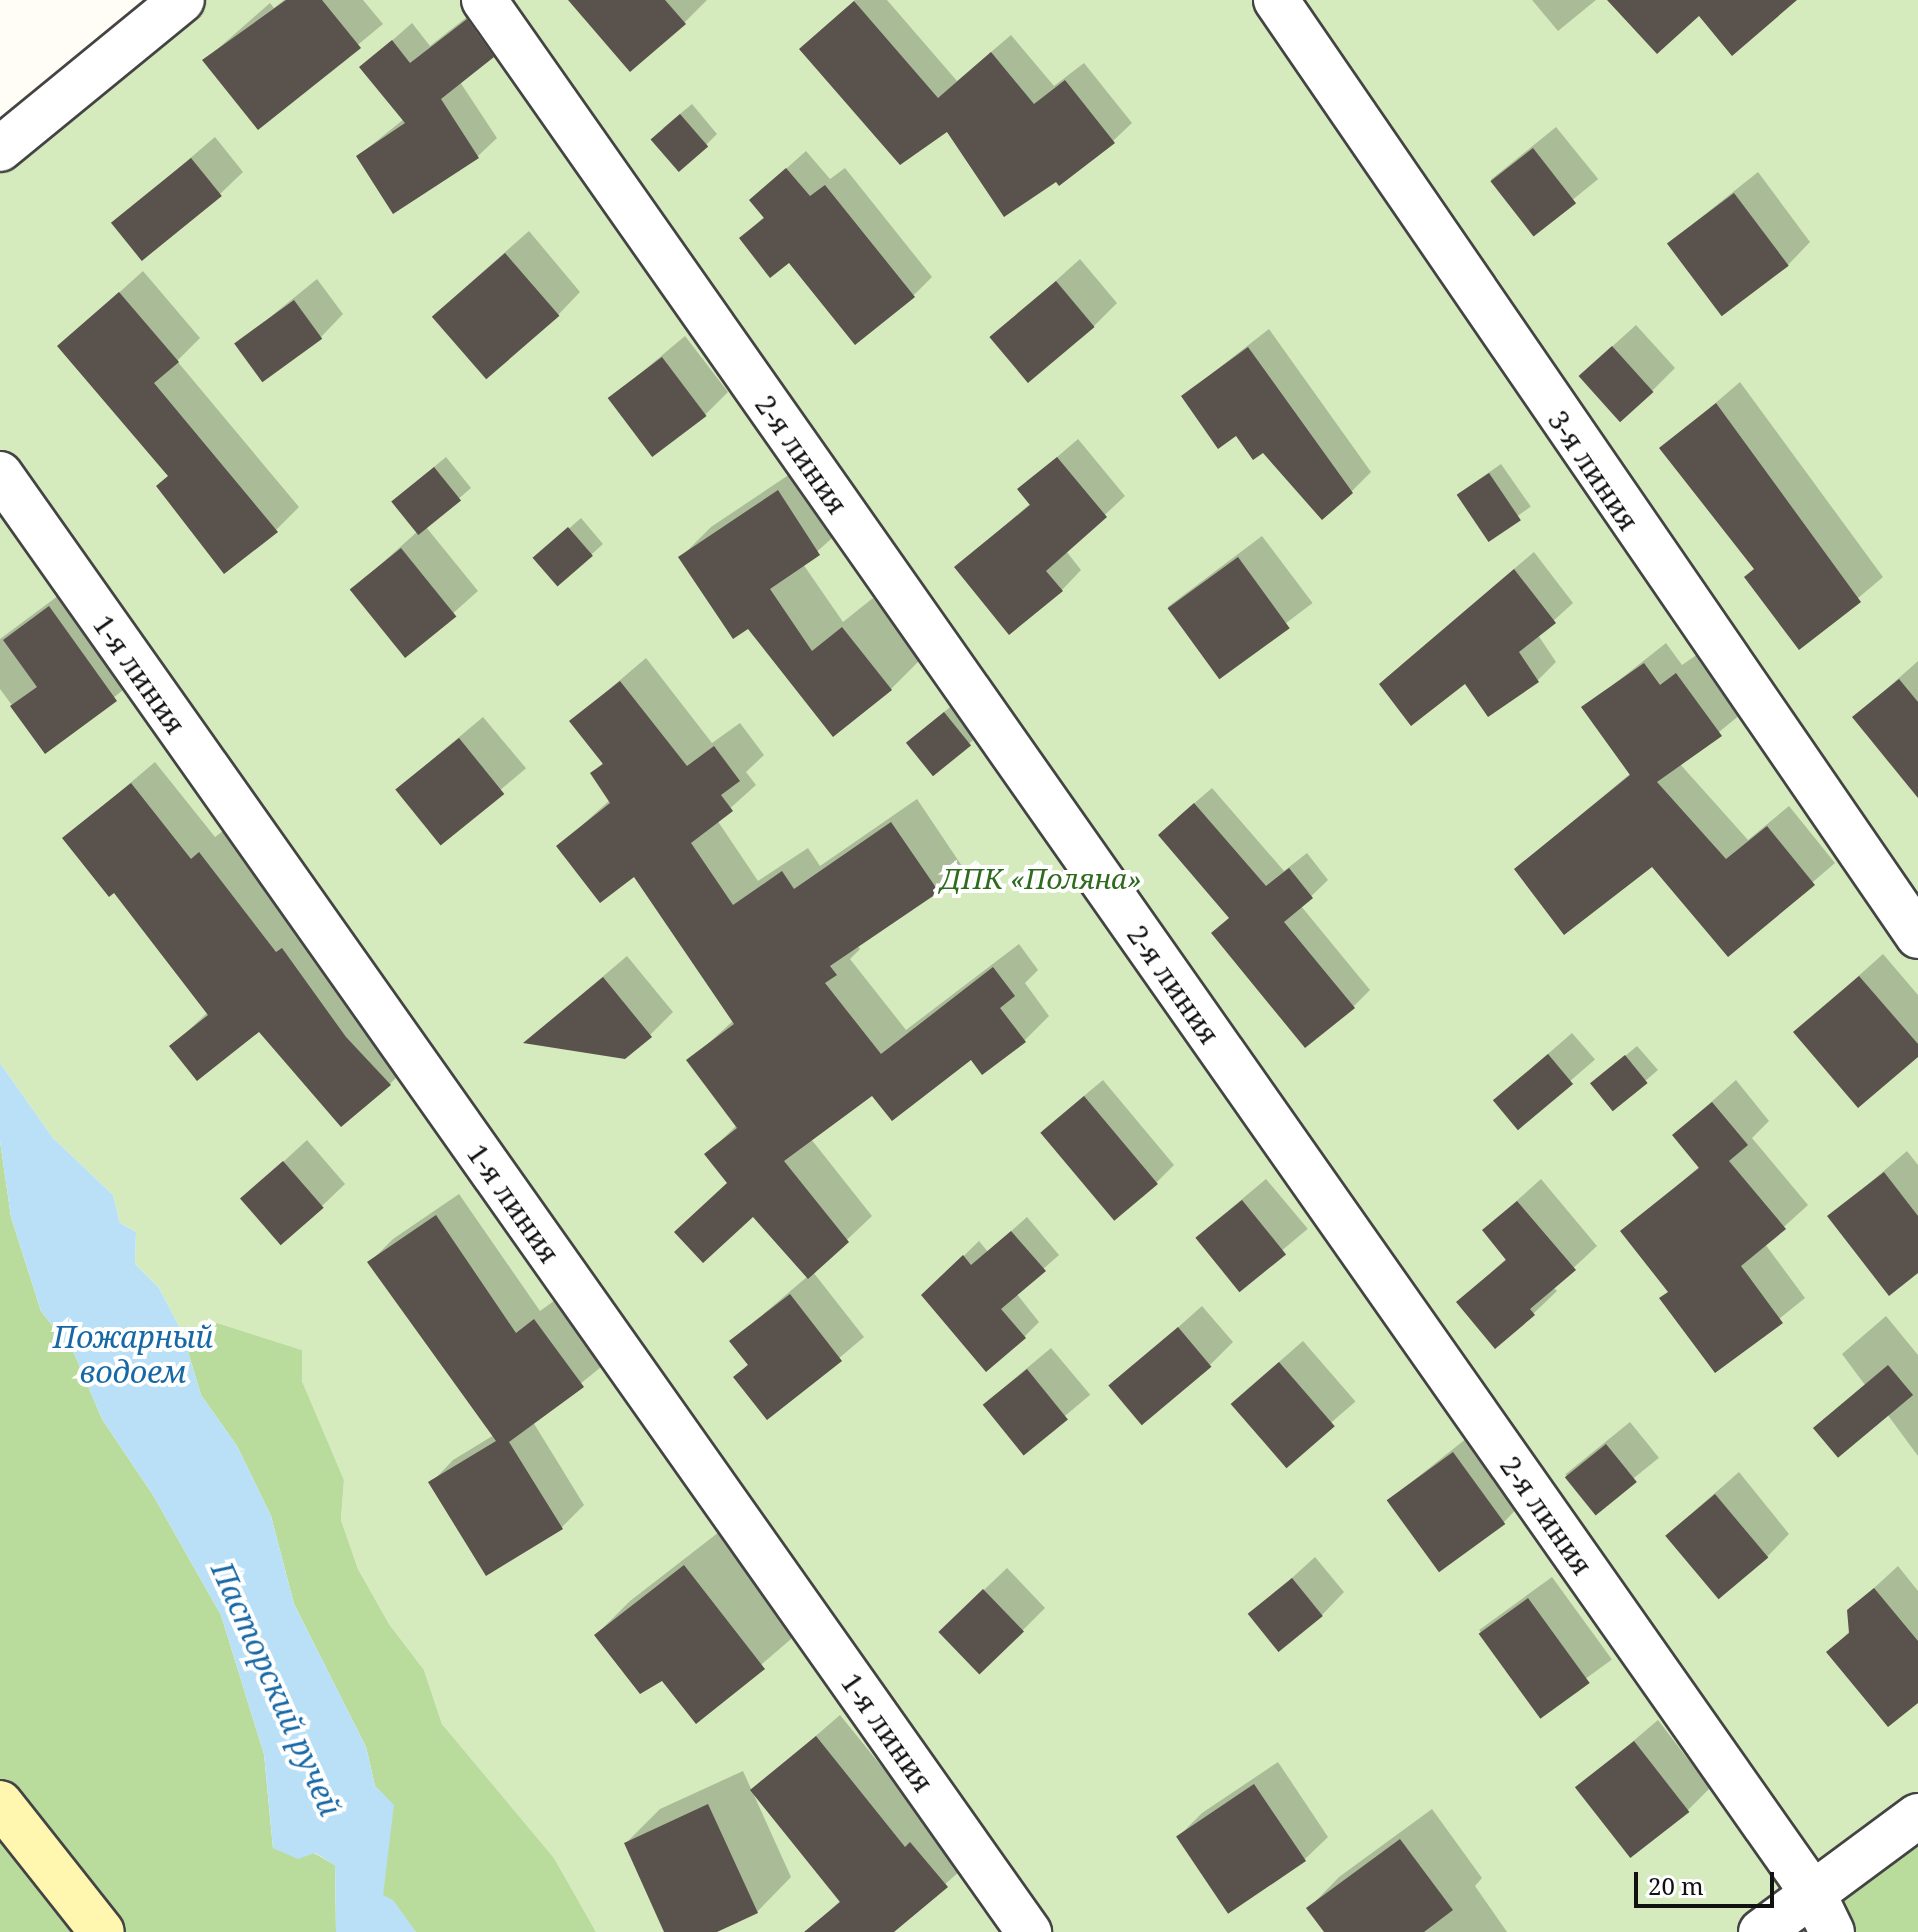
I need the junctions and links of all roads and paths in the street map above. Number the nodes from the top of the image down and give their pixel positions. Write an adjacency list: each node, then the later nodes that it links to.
1 (182, 0): 4 (street)
2 (484, 0): 9 (street, 2-я линия)
3 (1276, 0): 6 (street, 3-я линия)
4 (0, 149)
5 (0, 474): 11 (street, 1-я линия)
6 (1918, 936)
7 (0, 1803): 10 (street)
8 (1918, 1816): 9 (street)
9 (1823, 1914): 12 (street)
10 (102, 1932)
11 (1029, 1932)
12 (1761, 1932)

